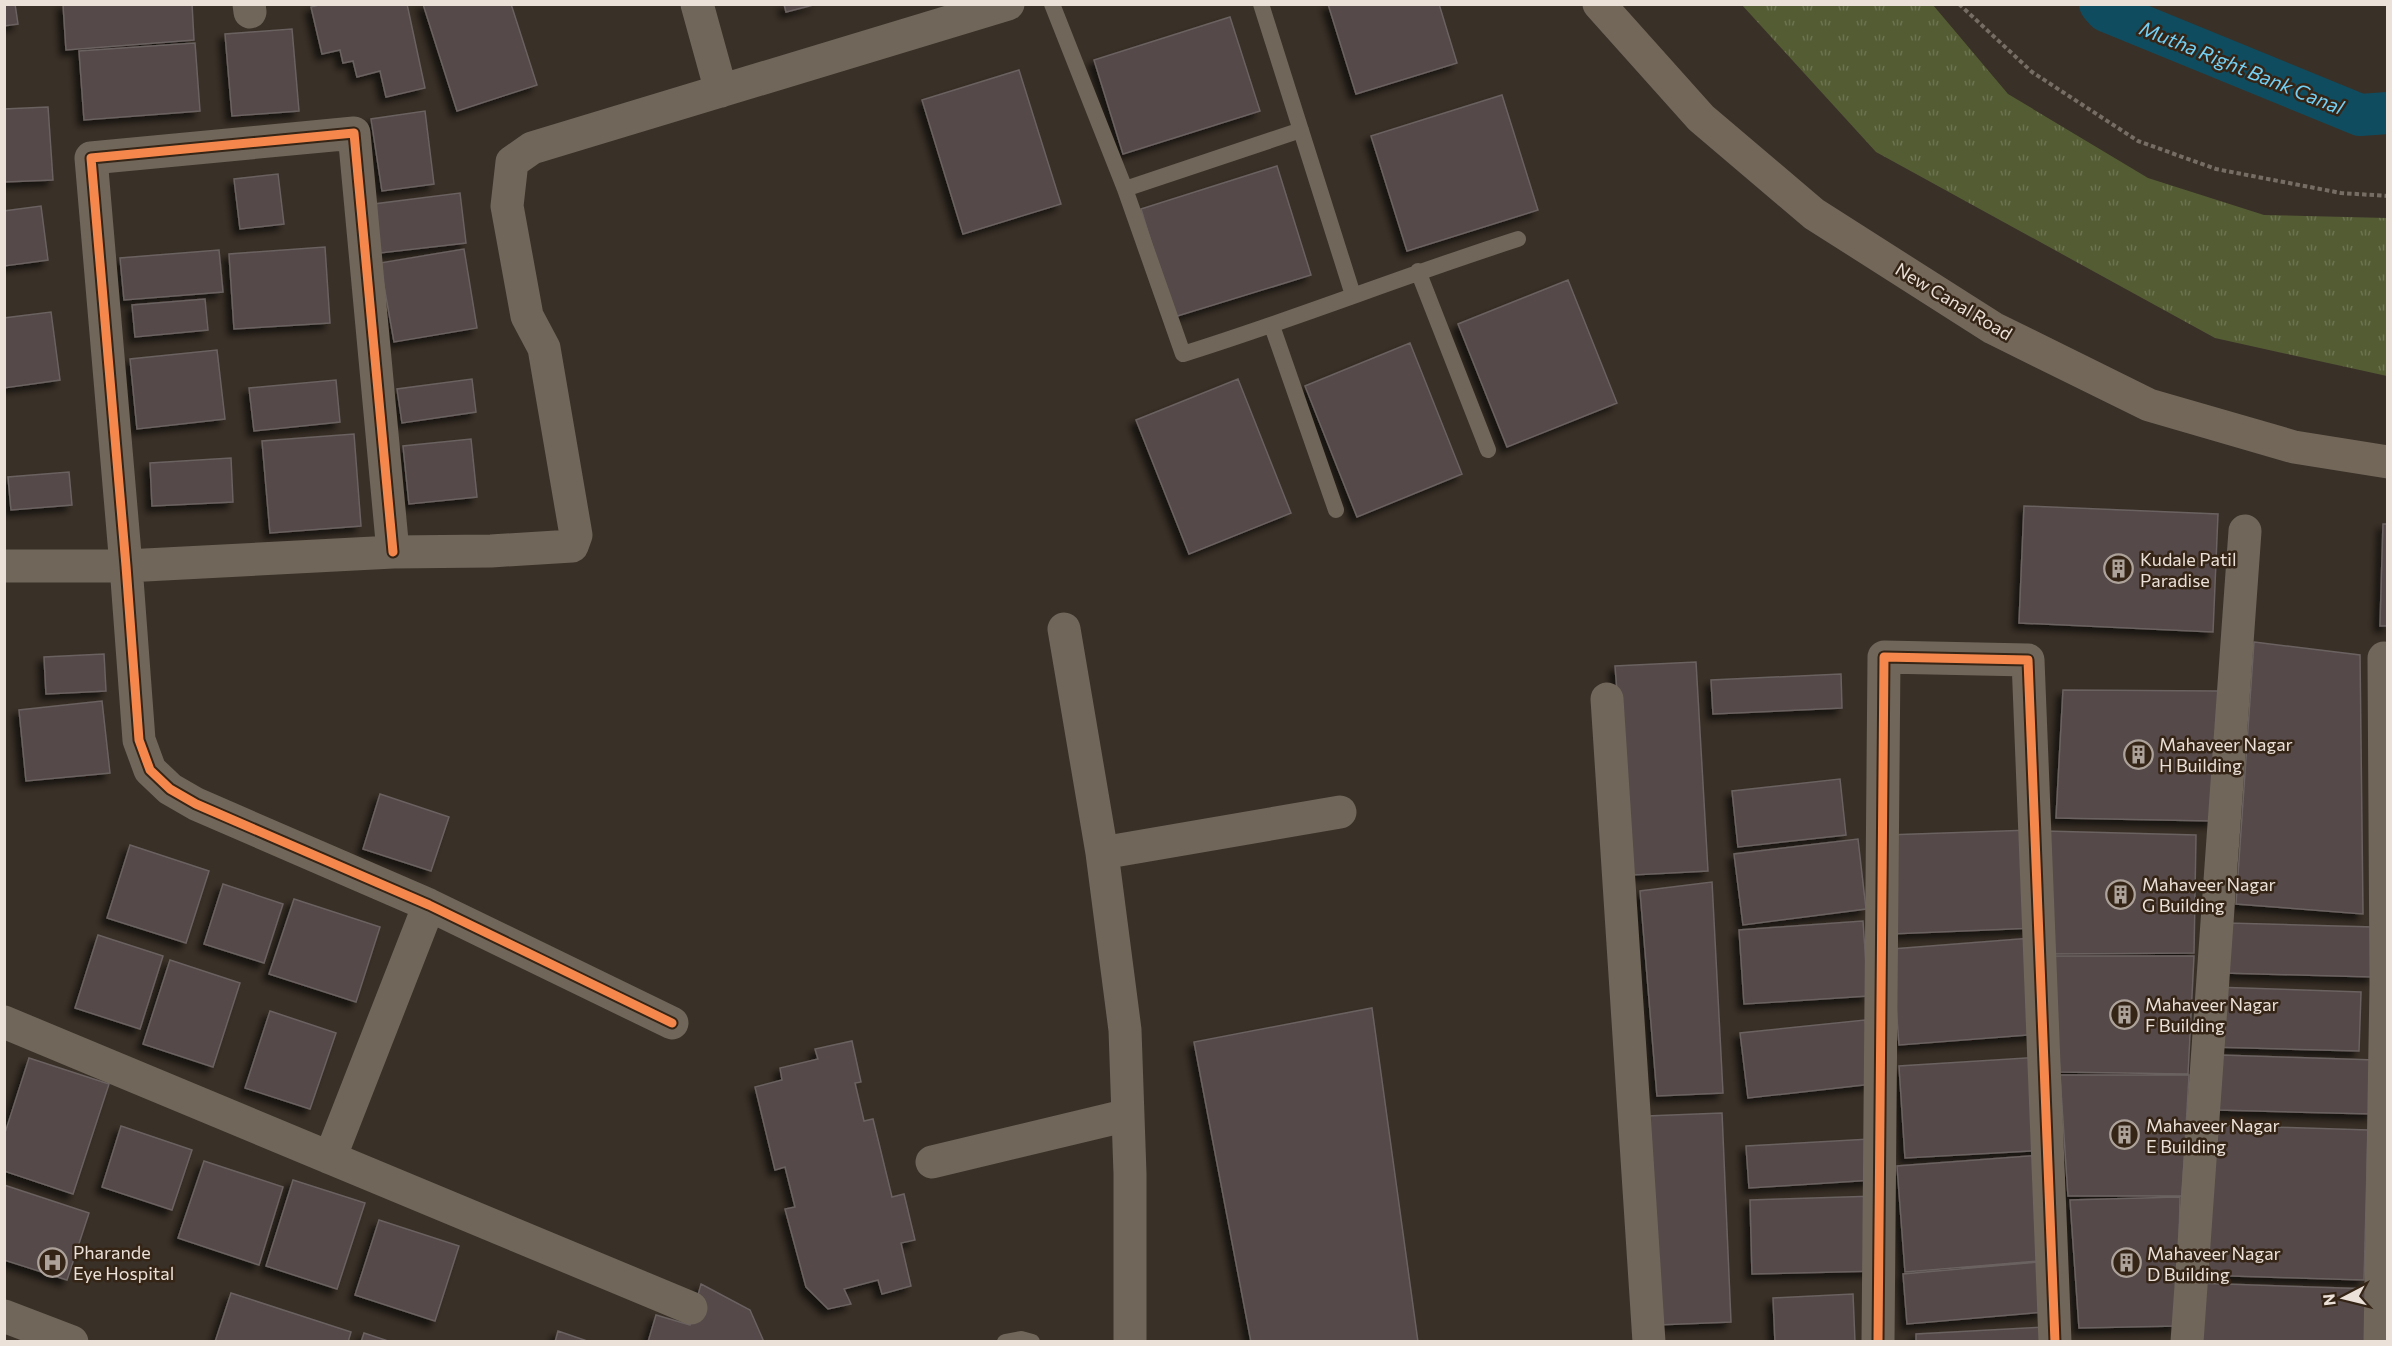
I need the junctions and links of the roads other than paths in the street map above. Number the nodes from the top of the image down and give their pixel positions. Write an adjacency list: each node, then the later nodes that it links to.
1 (697, 4): 6 (street)
2 (1008, 4): 6 (street)
3 (1052, 4): 8 (lane)
4 (1261, 4): 7 (lane)
5 (1599, 4): 14 (street, New Canal Road)
6 (721, 91): 17 (street)
7 (1301, 130): 8 (lane); 11 (lane)
8 (1125, 189): 12 (lane)
9 (1518, 239): 10 (lane)
10 (1418, 271): 11 (lane); 13 (lane)
11 (1353, 296): 12 (lane)
12 (1272, 326): 15 (lane)
13 (1488, 450)
14 (2388, 462)
15 (1336, 510)
16 (2245, 531): 40 (street)
17 (393, 552): 19 (street); 19 (street)
18 (4, 566): 19 (street)
19 (126, 566): 25 (street)
20 (1064, 629): 24 (street)
21 (2384, 658): 41 (street)
22 (1606, 699): 37 (street)
23 (1340, 812): 24 (street)
24 (1102, 853): 28 (street)
25 (429, 905): 27 (street); 29 (street)
26 (4, 1022): 29 (street)
27 (672, 1023)
28 (1128, 1115): 30 (street); 36 (street)
29 (330, 1158): 31 (street)
30 (932, 1162)
31 (691, 1308)
32 (4, 1316): 33 (street)
33 (72, 1341)
34 (1005, 1341): 35 (lane)
35 (1032, 1341)
36 (1130, 1341)
37 (1649, 1341)
38 (1878, 1341): 39 (street)
39 (2055, 1341)
40 (2187, 1341)
41 (2380, 1341)

